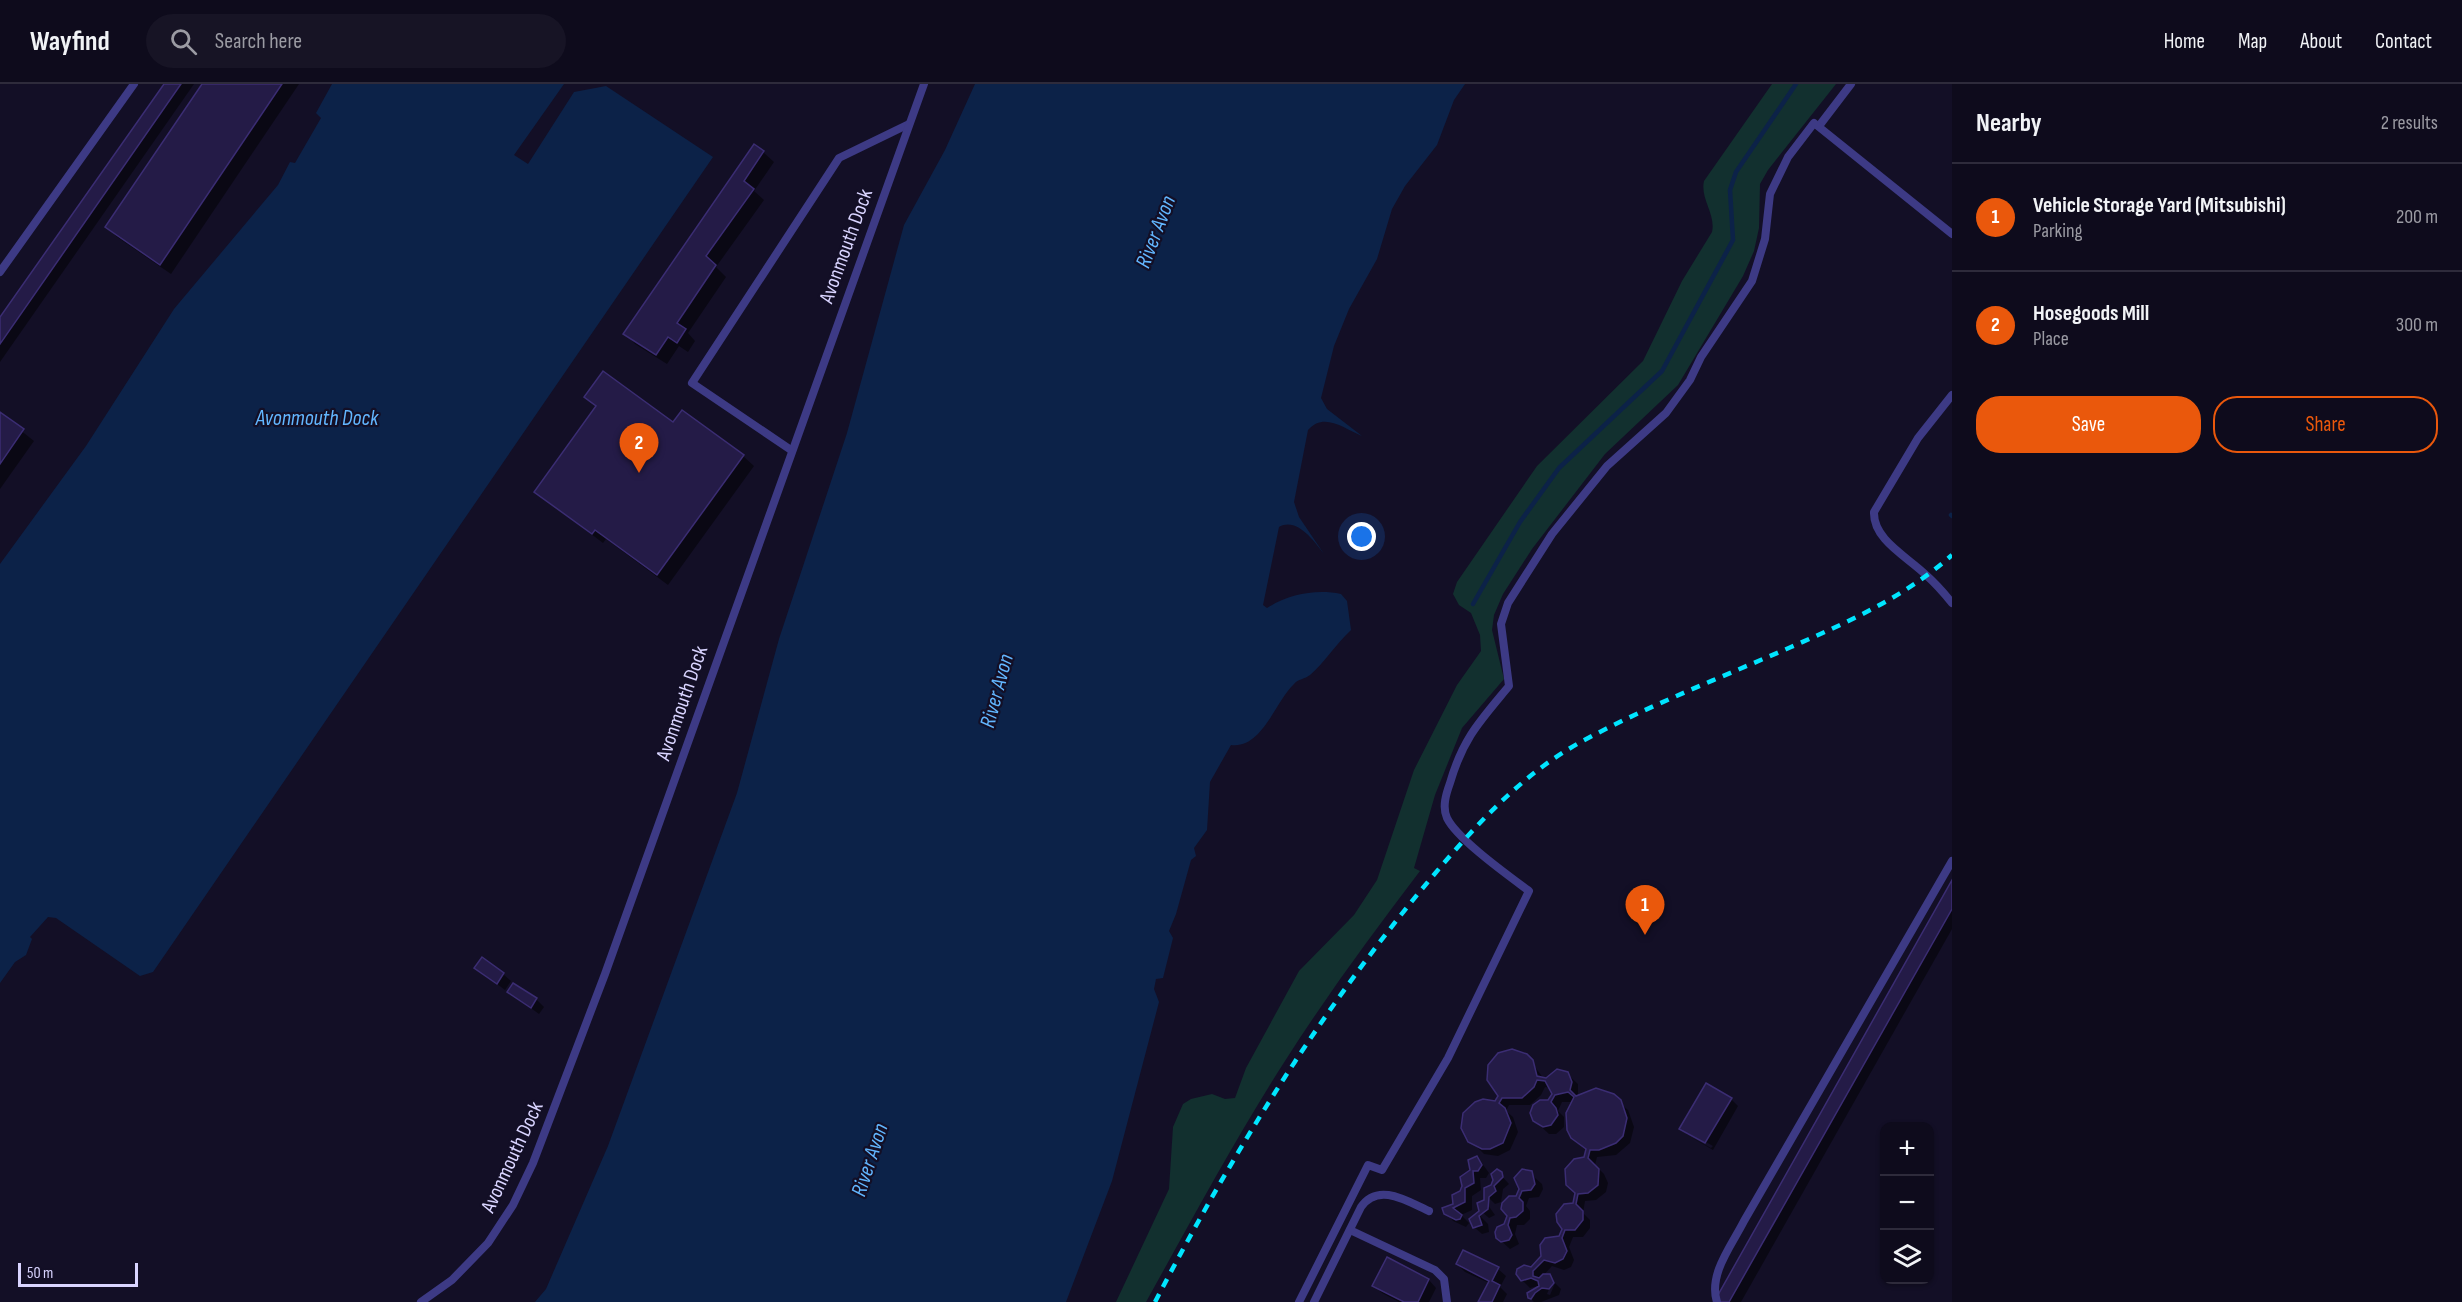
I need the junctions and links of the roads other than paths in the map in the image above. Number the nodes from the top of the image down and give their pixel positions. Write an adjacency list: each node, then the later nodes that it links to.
1 (134, 84): 7 (lane)
2 (924, 84): 4 (lane, Avonmouth Dock)
3 (1851, 84): 5 (lane)
4 (909, 124): 9 (lane, Avonmouth Dock); 9 (lane)
5 (1819, 126): 6 (lane); 15 (lane)
6 (1952, 234)
7 (0, 272)
8 (1952, 395): 10 (lane)
9 (791, 450): 14 (lane, Avonmouth Dock)
10 (1952, 603)
11 (1952, 861): 18 (lane)
12 (1429, 1211): 13 (lane)
13 (1350, 1230): 16 (lane); 17 (lane)
14 (421, 1302)
15 (1299, 1302)
16 (1314, 1302)
17 (1447, 1302)
18 (1717, 1302)

